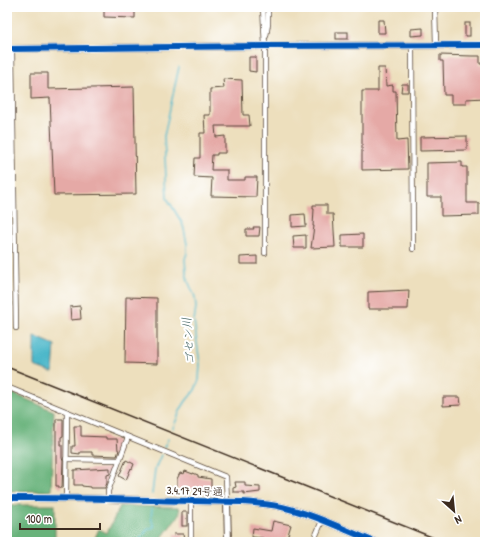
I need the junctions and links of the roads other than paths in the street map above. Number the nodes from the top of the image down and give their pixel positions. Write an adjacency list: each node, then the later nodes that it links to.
1 (263, 7): 7 (street)
2 (268, 7): 7 (street)
3 (434, 7): 5 (street)
4 (412, 45): 5 (street); 7 (street); 11 (street)
5 (436, 45): 6 (street)
6 (485, 45)
7 (265, 46): 8 (street); 12 (street)
8 (9, 49): 10 (street)
9 (7, 209): 10 (street)
10 (14, 209): 13 (street)
11 (413, 249)
12 (265, 253)
13 (16, 328)
14 (7, 387): 15 (street)
15 (67, 412): 16 (street); 17 (street)
16 (128, 437): 18 (street); 23 (street)
17 (66, 459): 18 (street); 20 (street)
18 (119, 460): 21 (street)
19 (7, 498): 20 (street, 3.4.17 29号通)
20 (66, 498): 21 (street, 3.4.17 29号通)
21 (108, 498): 22 (street, 3.4.17 29号通)
22 (191, 501): 23 (street, 3.4.17 29号通); 25 (street)
23 (227, 502): 24 (street, 3.4.17 29号通); 26 (street)
24 (322, 521): 27 (street); 28 (street, 3.4.17 29号通)
25 (191, 542)
26 (228, 542)
27 (314, 542)
28 (375, 542)

